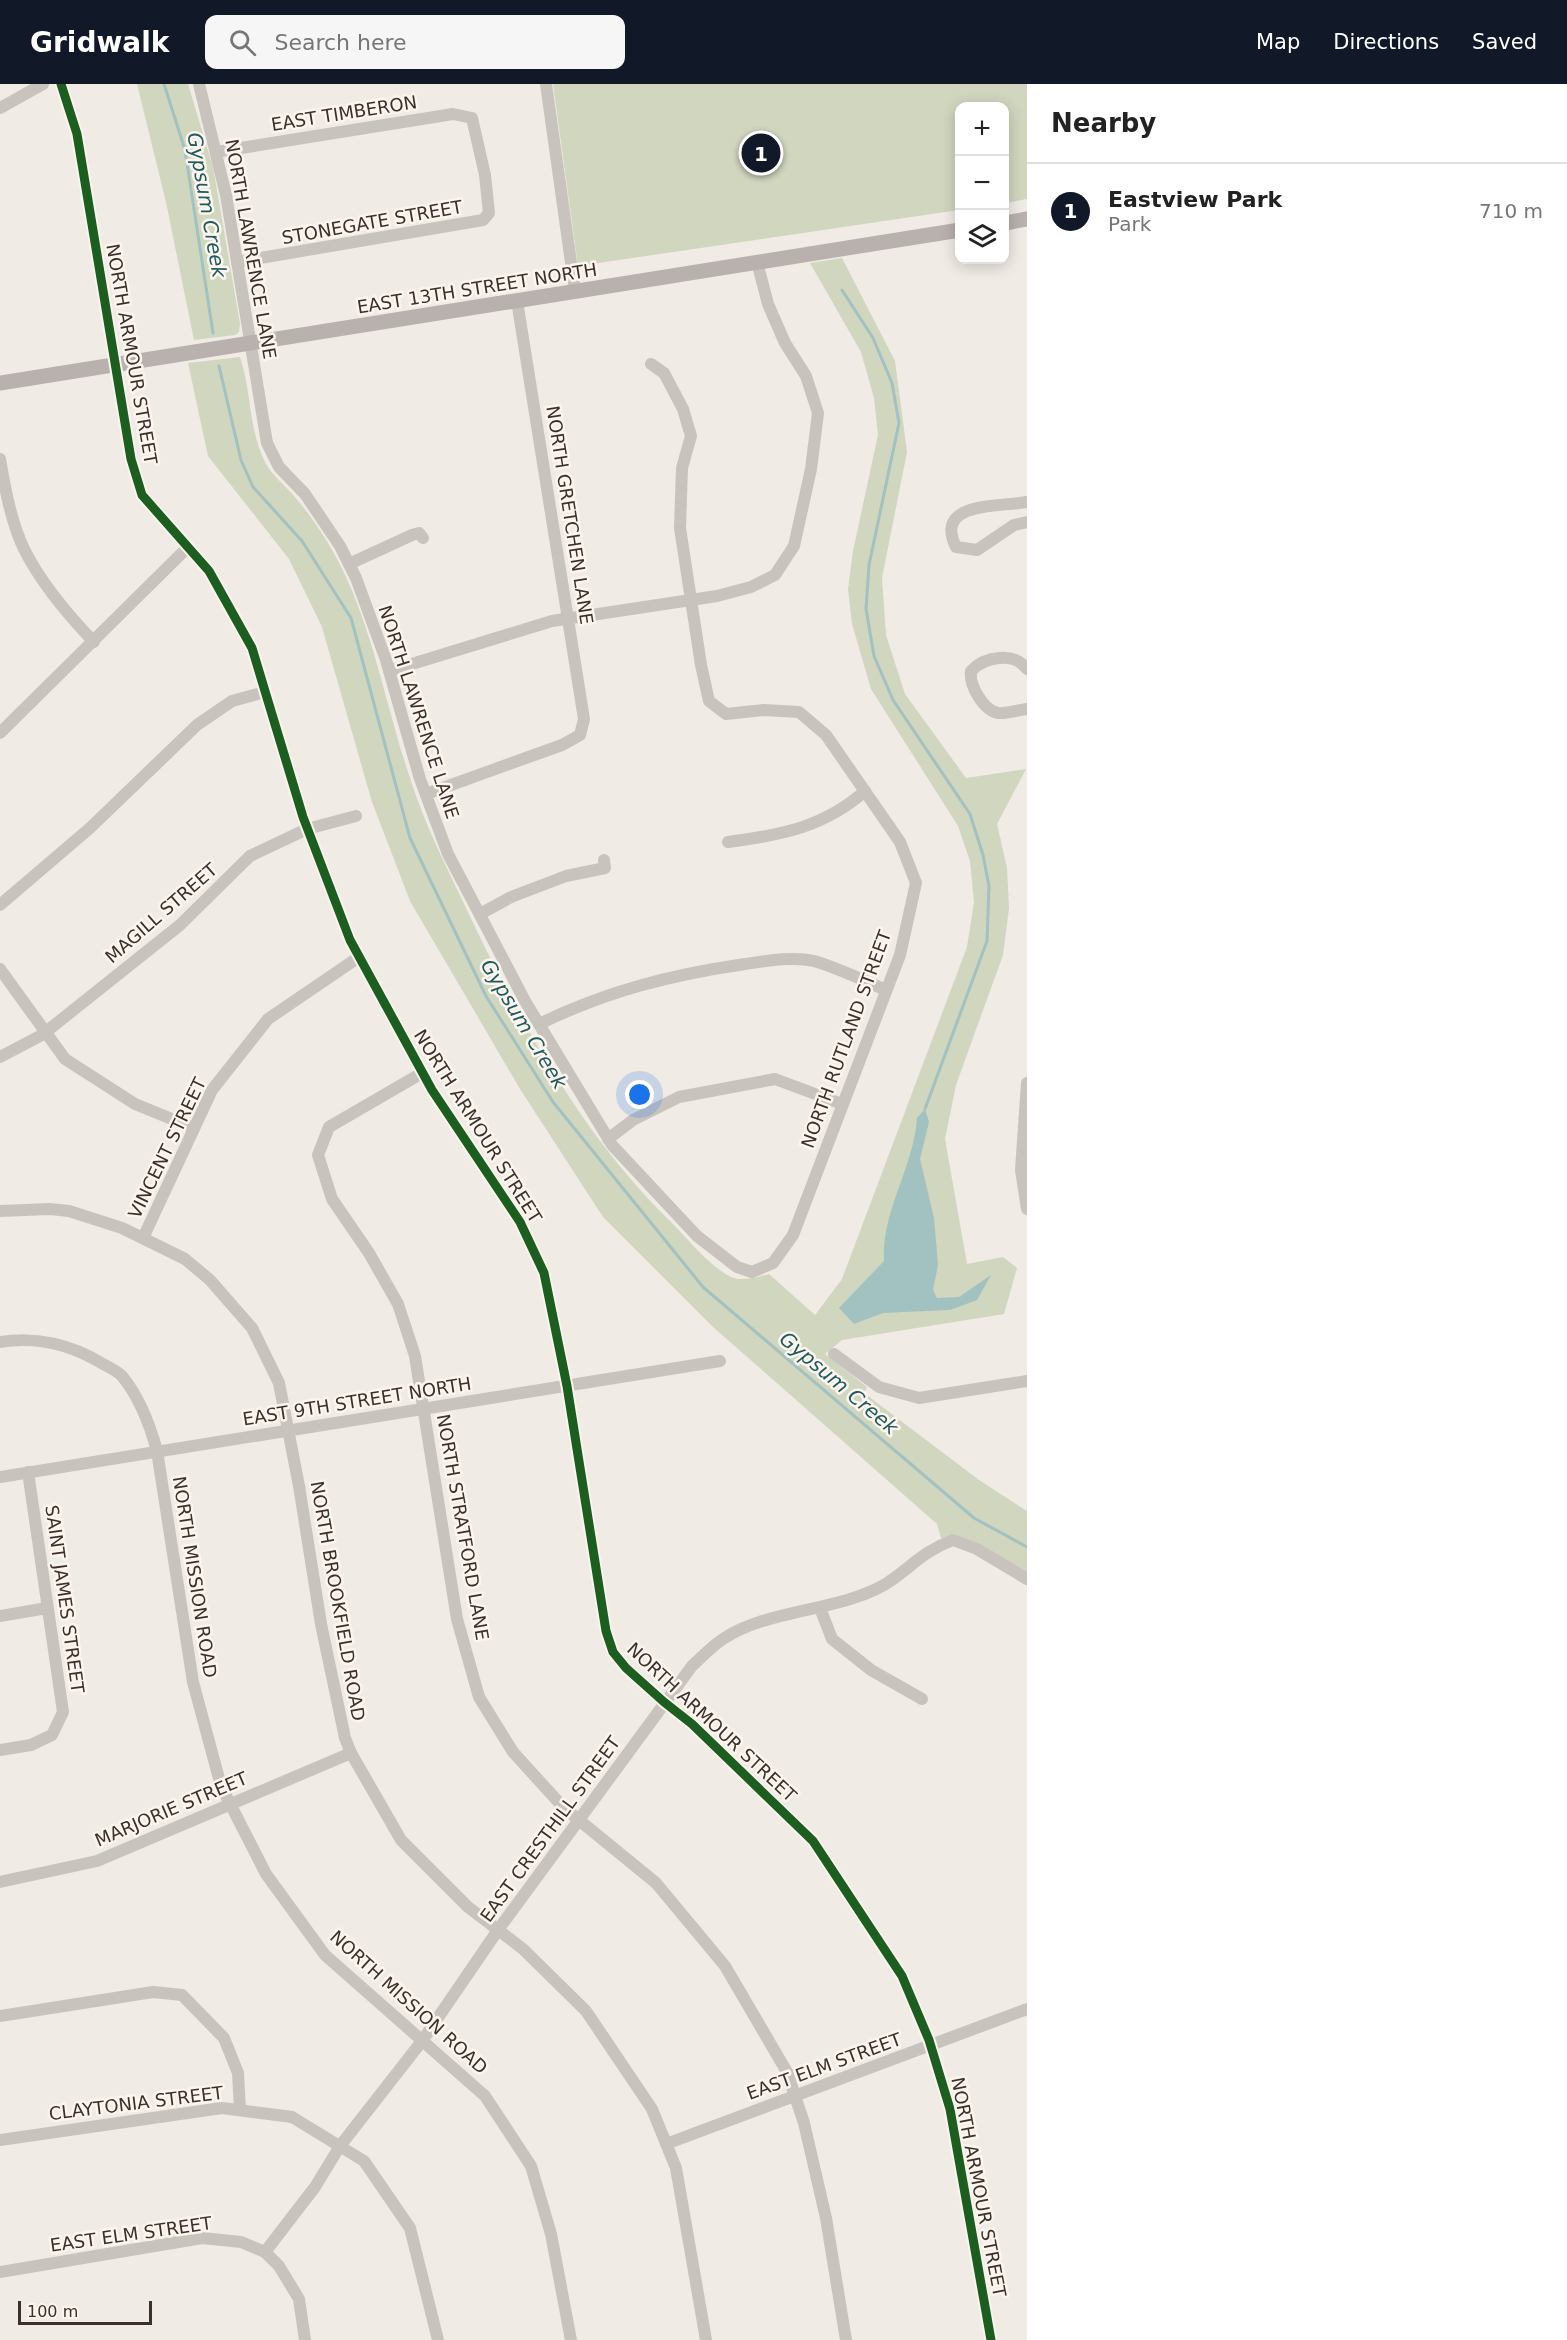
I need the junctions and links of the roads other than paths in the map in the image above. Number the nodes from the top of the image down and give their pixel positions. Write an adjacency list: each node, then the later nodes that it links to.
1 (43, 84): 5 (street)
2 (61, 84): 17 (street, NORTH ARMOUR STREET)
3 (199, 84): 6 (street, NORTH LAWRENCE LANE)
4 (546, 84): 13 (street)
5 (0, 108)
6 (216, 152): 7 (street, EAST TIMBERON); 11 (street, NORTH LAWRENCE LANE)
7 (482, 158): 11 (street, STONEGATE STREET)
8 (1027, 219): 9 (main road)
9 (1009, 222)
10 (955, 231): 12 (main road, EAST 13TH STREET NORTH)
11 (237, 262): 15 (street, NORTH LAWRENCE LANE)
12 (757, 262): 13 (main road, EAST 13TH STREET NORTH); 25 (street)
13 (575, 291): 14 (main road, EAST 13TH STREET NORTH)
14 (517, 301): 15 (main road, EAST 13TH STREET NORTH); 26 (street, NORTH GRETCHEN LANE)
15 (250, 344): 17 (main road, EAST 13TH STREET NORTH); 24 (street, NORTH LAWRENCE LANE)
16 (651, 364): 25 (street, NORTH RUTLAND STREET)
17 (116, 365): 18 (main road, EAST 13TH STREET NORTH); 23 (street, NORTH ARMOUR STREET)
18 (0, 383)
19 (0, 459): 27 (street)
20 (1027, 502): 21 (street)
21 (1027, 522)
22 (423, 538): 24 (street)
23 (187, 548): 27 (street); 30 (street, NORTH ARMOUR STREET)
24 (349, 564): 29 (street, NORTH LAWRENCE LANE)
25 (691, 600): 26 (street); 33 (street, NORTH RUTLAND STREET)
26 (568, 619): 29 (street); 34 (street, NORTH GRETCHEN LANE)
27 (94, 642): 32 (street)
28 (1027, 669): 31 (street)
29 (389, 671): 34 (street, NORTH LAWRENCE LANE)
30 (265, 692): 36 (street, NORTH ARMOUR STREET); 39 (street)
31 (1027, 709)
32 (0, 733)
33 (865, 791): 37 (street); 43 (street, NORTH RUTLAND STREET)
34 (426, 794): 40 (street, NORTH LAWRENCE LANE)
35 (356, 816): 36 (street, MAGILL STREET)
36 (307, 829): 41 (street, NORTH ARMOUR STREET); 45 (street, MAGILL STREET)
37 (728, 842)
38 (604, 860): 40 (street)
39 (0, 905)
40 (480, 914): 44 (street, NORTH LAWRENCE LANE)
41 (359, 957): 47 (street, NORTH ARMOUR STREET); 50 (street, VINCENT STREET)
42 (0, 969): 45 (street)
43 (886, 990): 44 (street); 49 (street, NORTH RUTLAND STREET)
44 (539, 1024): 51 (street, NORTH LAWRENCE LANE)
45 (45, 1033): 46 (street, MAGILL STREET); 50 (street)
46 (0, 1057)
47 (422, 1073): 60 (street, NORTH ARMOUR STREET); 61 (street, NORTH STRATFORD LANE)
48 (1027, 1083): 52 (street)
49 (842, 1104): 51 (street); 55 (street, NORTH RUTLAND STREET)
50 (195, 1128): 54 (street, VINCENT STREET)
51 (608, 1139): 55 (street, NORTH LAWRENCE LANE)
52 (1027, 1209)
53 (0, 1211): 54 (street, NORTH BROOKFIELD ROAD)
54 (143, 1238): 62 (street, NORTH BROOKFIELD ROAD)
55 (758, 1270)
56 (0, 1342): 63 (street, NORTH MISSION ROAD)
57 (834, 1354): 59 (street)
58 (720, 1361): 60 (street, EAST 9TH STREET NORTH)
59 (1027, 1381)
60 (567, 1386): 61 (street, EAST 9TH STREET NORTH); 71 (street, NORTH ARMOUR STREET)
61 (425, 1408): 62 (street, EAST 9TH STREET NORTH); 75 (street, NORTH STRATFORD LANE)
62 (289, 1430): 63 (street, EAST 9TH STREET NORTH); 73 (street, NORTH BROOKFIELD ROAD)
63 (157, 1452): 64 (street, EAST 9TH STREET NORTH); 74 (street, NORTH MISSION ROAD)
64 (28, 1472): 65 (street, EAST 9TH STREET NORTH); 67 (street, SAINT JAMES STREET)
65 (0, 1477)
66 (1027, 1579): 68 (street, EAST CRESTHILL STREET)
67 (47, 1608): 69 (street); 72 (street, SAINT JAMES STREET)
68 (820, 1608): 70 (street); 71 (street, EAST CRESTHILL STREET)
69 (0, 1616)
70 (922, 1699)
71 (664, 1702): 75 (street, EAST CRESTHILL STREET); 81 (street, NORTH ARMOUR STREET)
72 (0, 1750)
73 (351, 1753): 74 (street, MARJORIE STREET); 77 (street, NORTH BROOKFIELD ROAD)
74 (230, 1803): 76 (street, MARJORIE STREET); 80 (street, NORTH MISSION ROAD)
75 (579, 1820): 77 (street, EAST CRESTHILL STREET); 82 (street, NORTH STRATFORD LANE)
76 (0, 1882)
77 (498, 1930): 80 (street, EAST CRESTHILL STREET); 85 (street, NORTH BROOKFIELD ROAD)
78 (1027, 2009): 81 (street, EAST ELM STREET)
79 (0, 2016): 83 (street)
80 (422, 2041): 86 (street, EAST CRESTHILL STREET); 91 (street, NORTH MISSION ROAD)
81 (931, 2046): 82 (street, EAST ELM STREET); 94 (street, NORTH ARMOUR STREET)
82 (795, 2096): 85 (street, EAST ELM STREET); 93 (street, NORTH STRATFORD LANE)
83 (240, 2110): 84 (street, CLAYTONIA STREET); 86 (street, CLAYTONIA STREET)
84 (0, 2140)
85 (666, 2144): 92 (street, NORTH BROOKFIELD ROAD)
86 (340, 2146): 87 (street, EAST CRESTHILL STREET); 90 (street, CLAYTONIA STREET)
87 (265, 2252): 88 (street, EAST ELM STREET); 89 (street)
88 (0, 2272)
89 (305, 2340)
90 (438, 2340)
91 (571, 2340)
92 (706, 2340)
93 (846, 2340)
94 (992, 2340)

